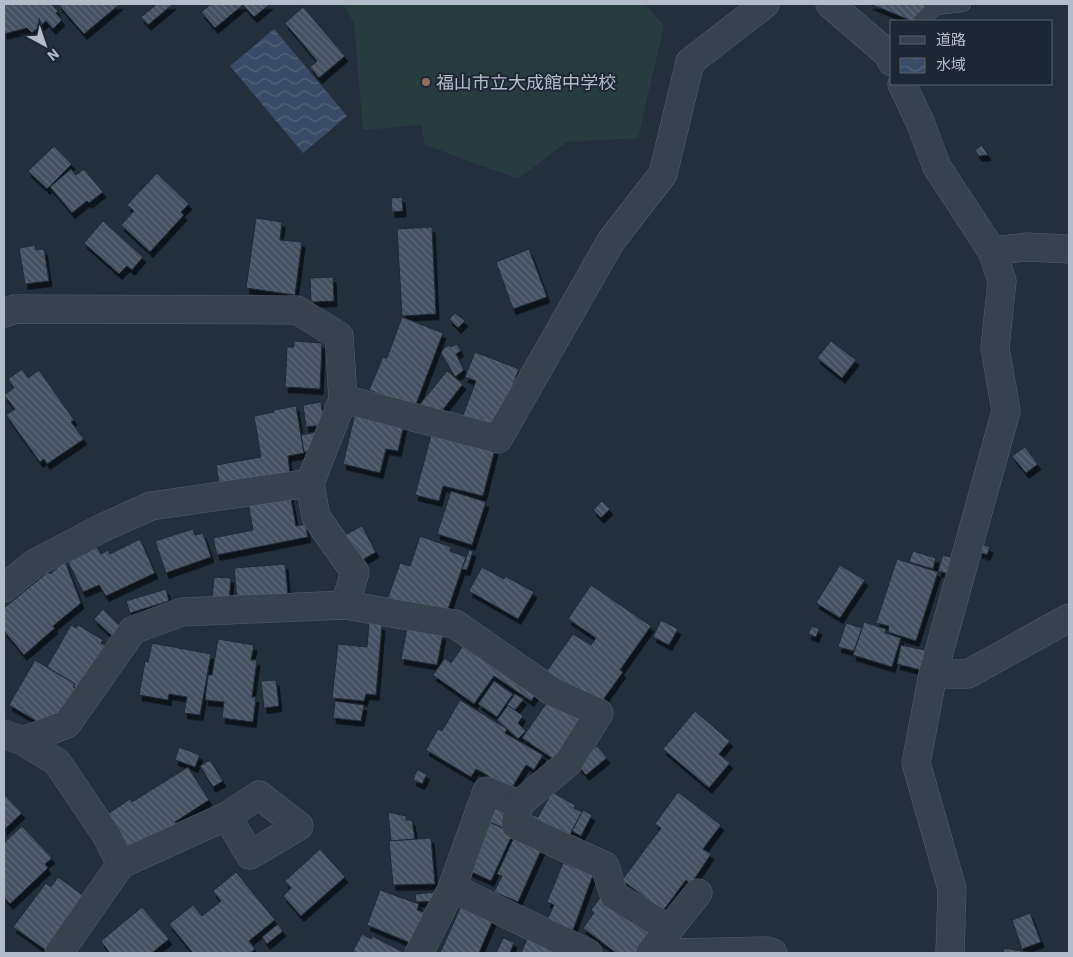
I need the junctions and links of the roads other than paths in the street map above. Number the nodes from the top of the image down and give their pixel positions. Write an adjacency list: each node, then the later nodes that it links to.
1 (765, 4): 10 (street)
2 (830, 4): 5 (street)
3 (963, 4): 4 (lane)
4 (922, 20)
5 (890, 55)
6 (902, 85): 8 (street)
7 (1069, 249): 8 (street)
8 (992, 251): 15 (street)
9 (4, 314): 10 (street)
10 (343, 399): 11 (street)
11 (310, 483): 12 (street); 13 (street)
12 (4, 588)
13 (345, 605): 16 (street); 17 (street)
14 (1069, 618): 15 (street)
15 (933, 674): 28 (street)
16 (13, 737): 19 (street)
17 (519, 804): 20 (street); 22 (street)
18 (227, 816): 19 (street)
19 (121, 864): 23 (street)
20 (452, 888): 24 (street); 25 (street)
21 (698, 893): 22 (street)
22 (670, 941): 26 (street); 27 (street)
23 (59, 953)
24 (419, 953)
25 (588, 953)
26 (650, 953)
27 (773, 953)
28 (950, 953)

